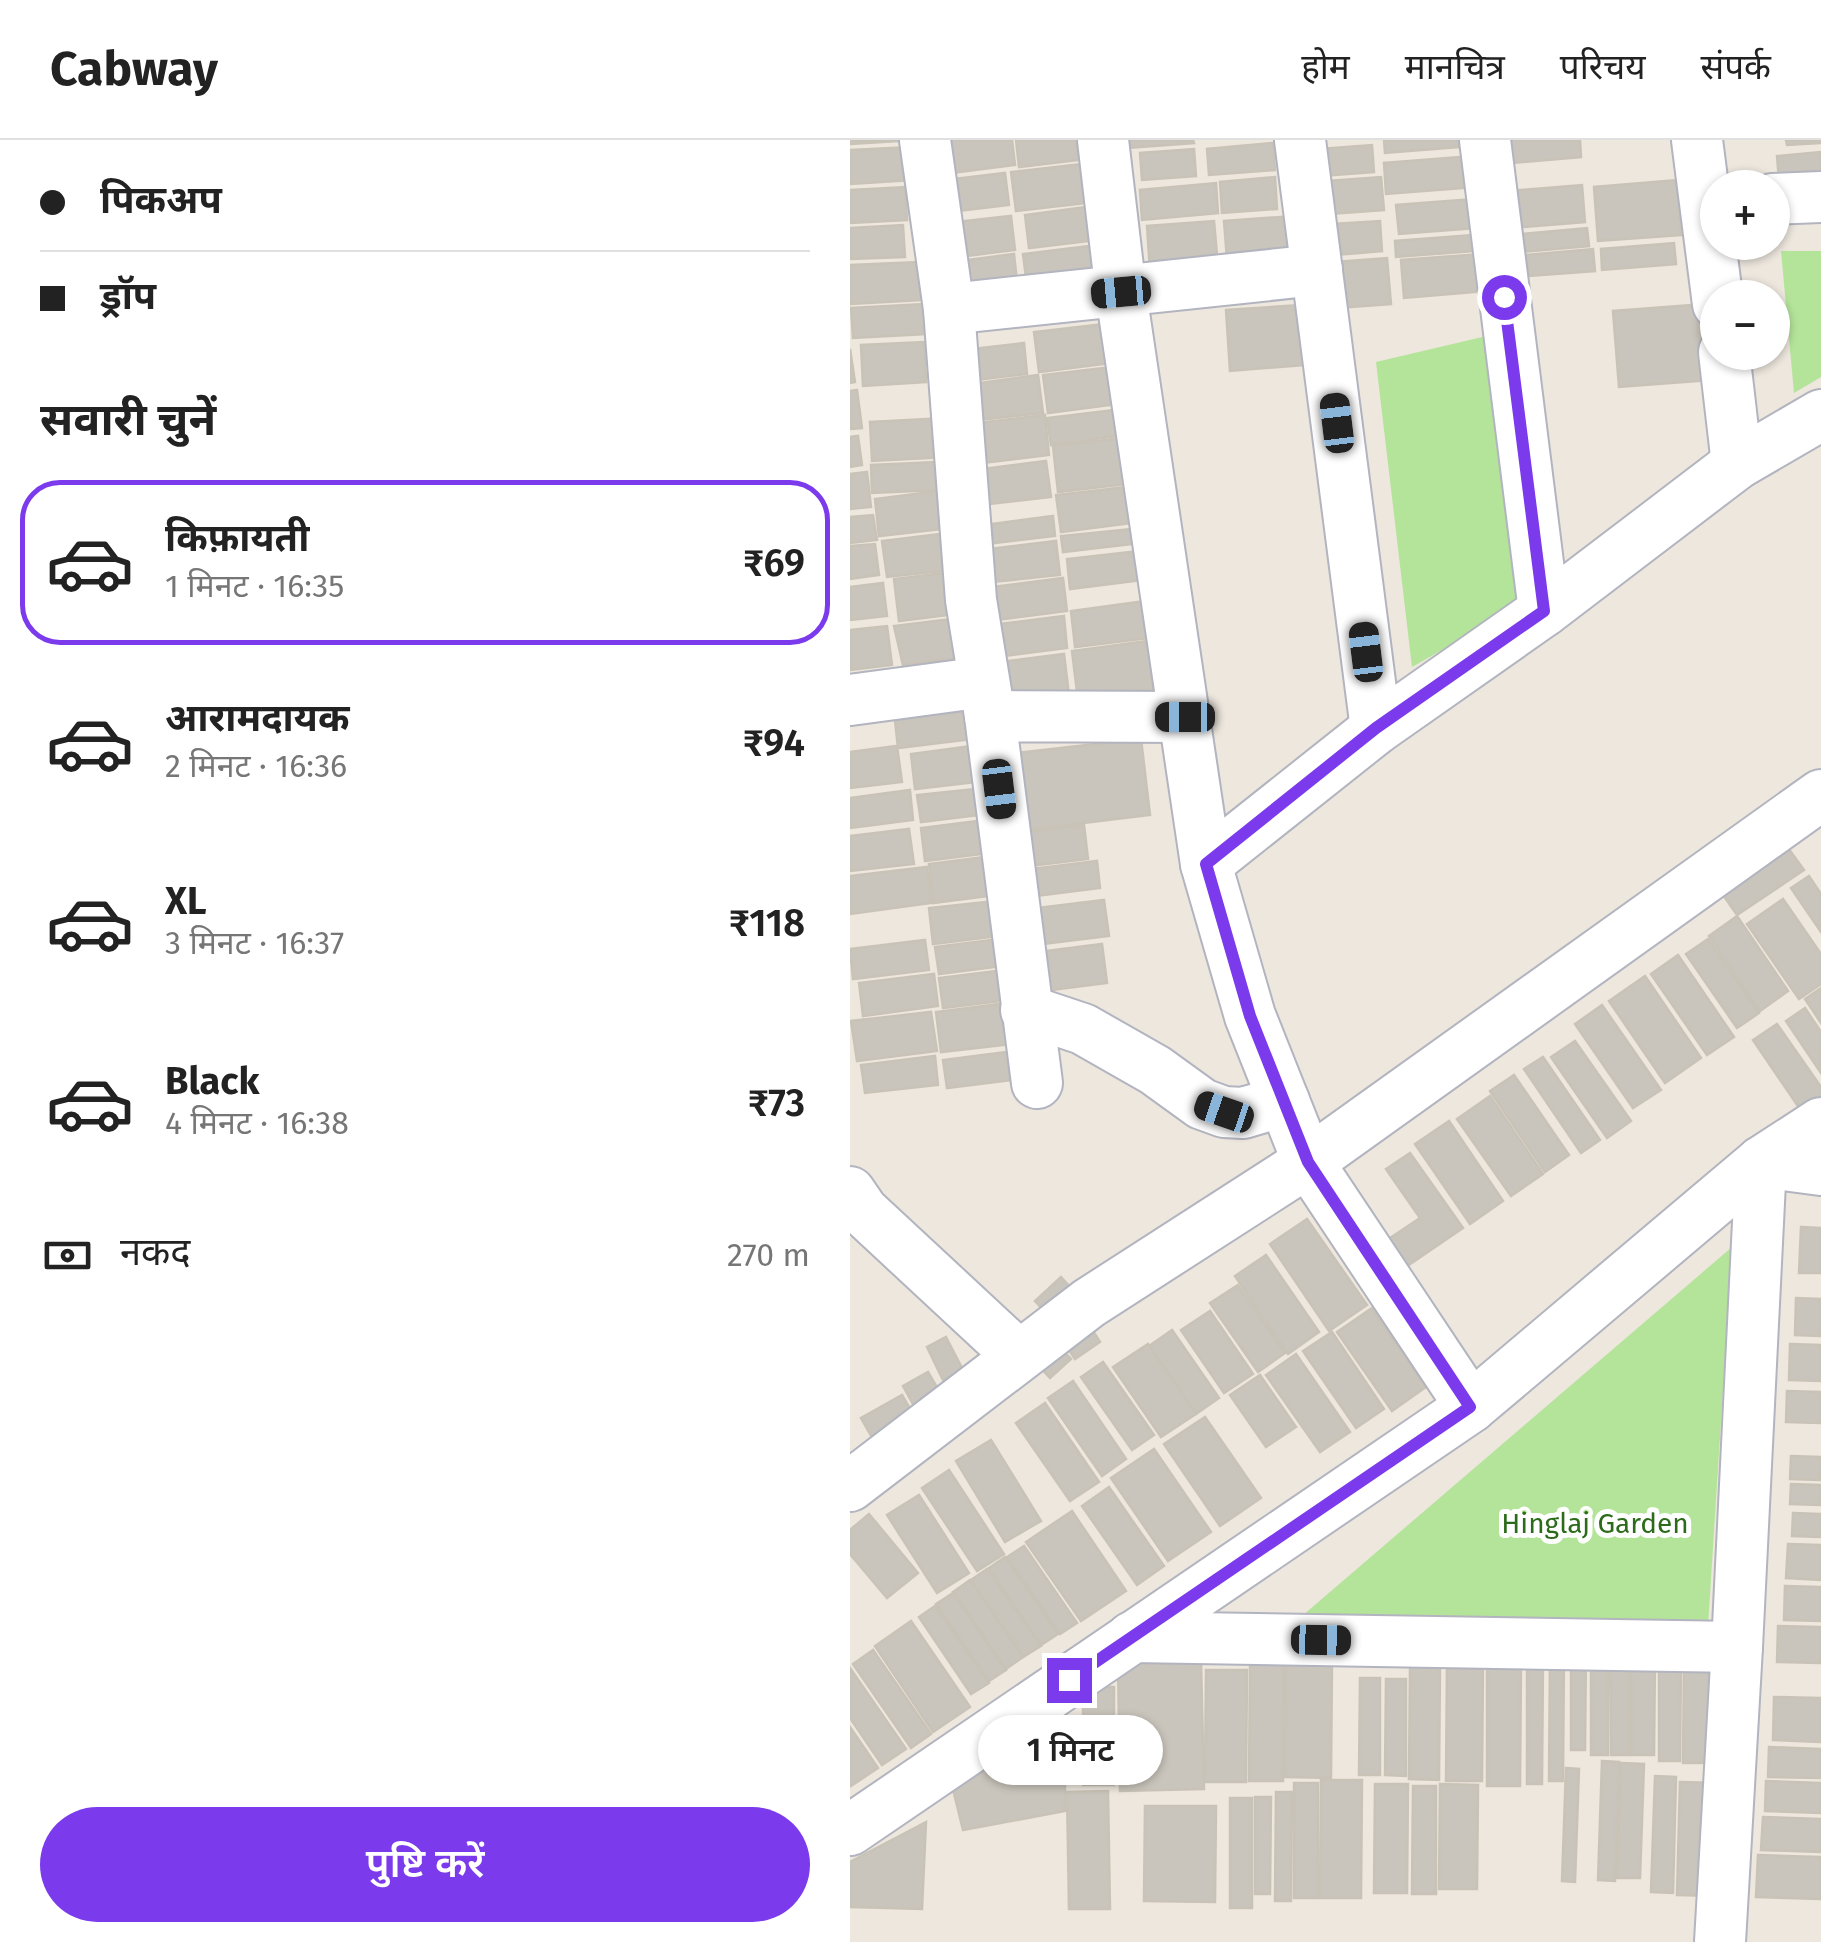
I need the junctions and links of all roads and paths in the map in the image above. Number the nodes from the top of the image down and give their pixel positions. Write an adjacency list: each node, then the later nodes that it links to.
1 (925, 140): 11 (street)
2 (1103, 140): 10 (street)
3 (1300, 140): 9 (street)
4 (1484, 140): 15 (street)
5 (1697, 140): 6 (street)
6 (1704, 170)
7 (1821, 197): 8 (street)
8 (1790, 198)
9 (1317, 270): 10 (street); 19 (street)
10 (1121, 292): 11 (street); 18 (street)
11 (949, 309): 16 (street)
12 (1726, 370): 14 (street)
13 (1821, 415): 14 (street)
14 (1738, 464): 15 (street)
15 (1544, 611): 19 (street)
16 (987, 699): 17 (street); 18 (street); 22 (street)
17 (850, 700)
18 (1185, 717): 21 (street)
19 (1376, 728): 21 (street)
20 (1821, 795): 26 (street)
21 (1206, 864): 24 (street)
22 (1026, 1010): 23 (street); 24 (street)
23 (1037, 1083)
24 (1284, 1101): 26 (street)
25 (1821, 1123): 27 (street)
26 (1308, 1162): 30 (street); 31 (street)
27 (1761, 1162): 28 (street); 31 (street); 34 (street)
28 (1821, 1170)
29 (850, 1192): 30 (street)
30 (1019, 1356): 32 (street)
31 (1470, 1407): 33 (street)
32 (850, 1486)
33 (1132, 1637): 34 (street); 35 (street)
34 (1738, 1648): 36 (street)
35 (850, 1830)
36 (1720, 1942)

